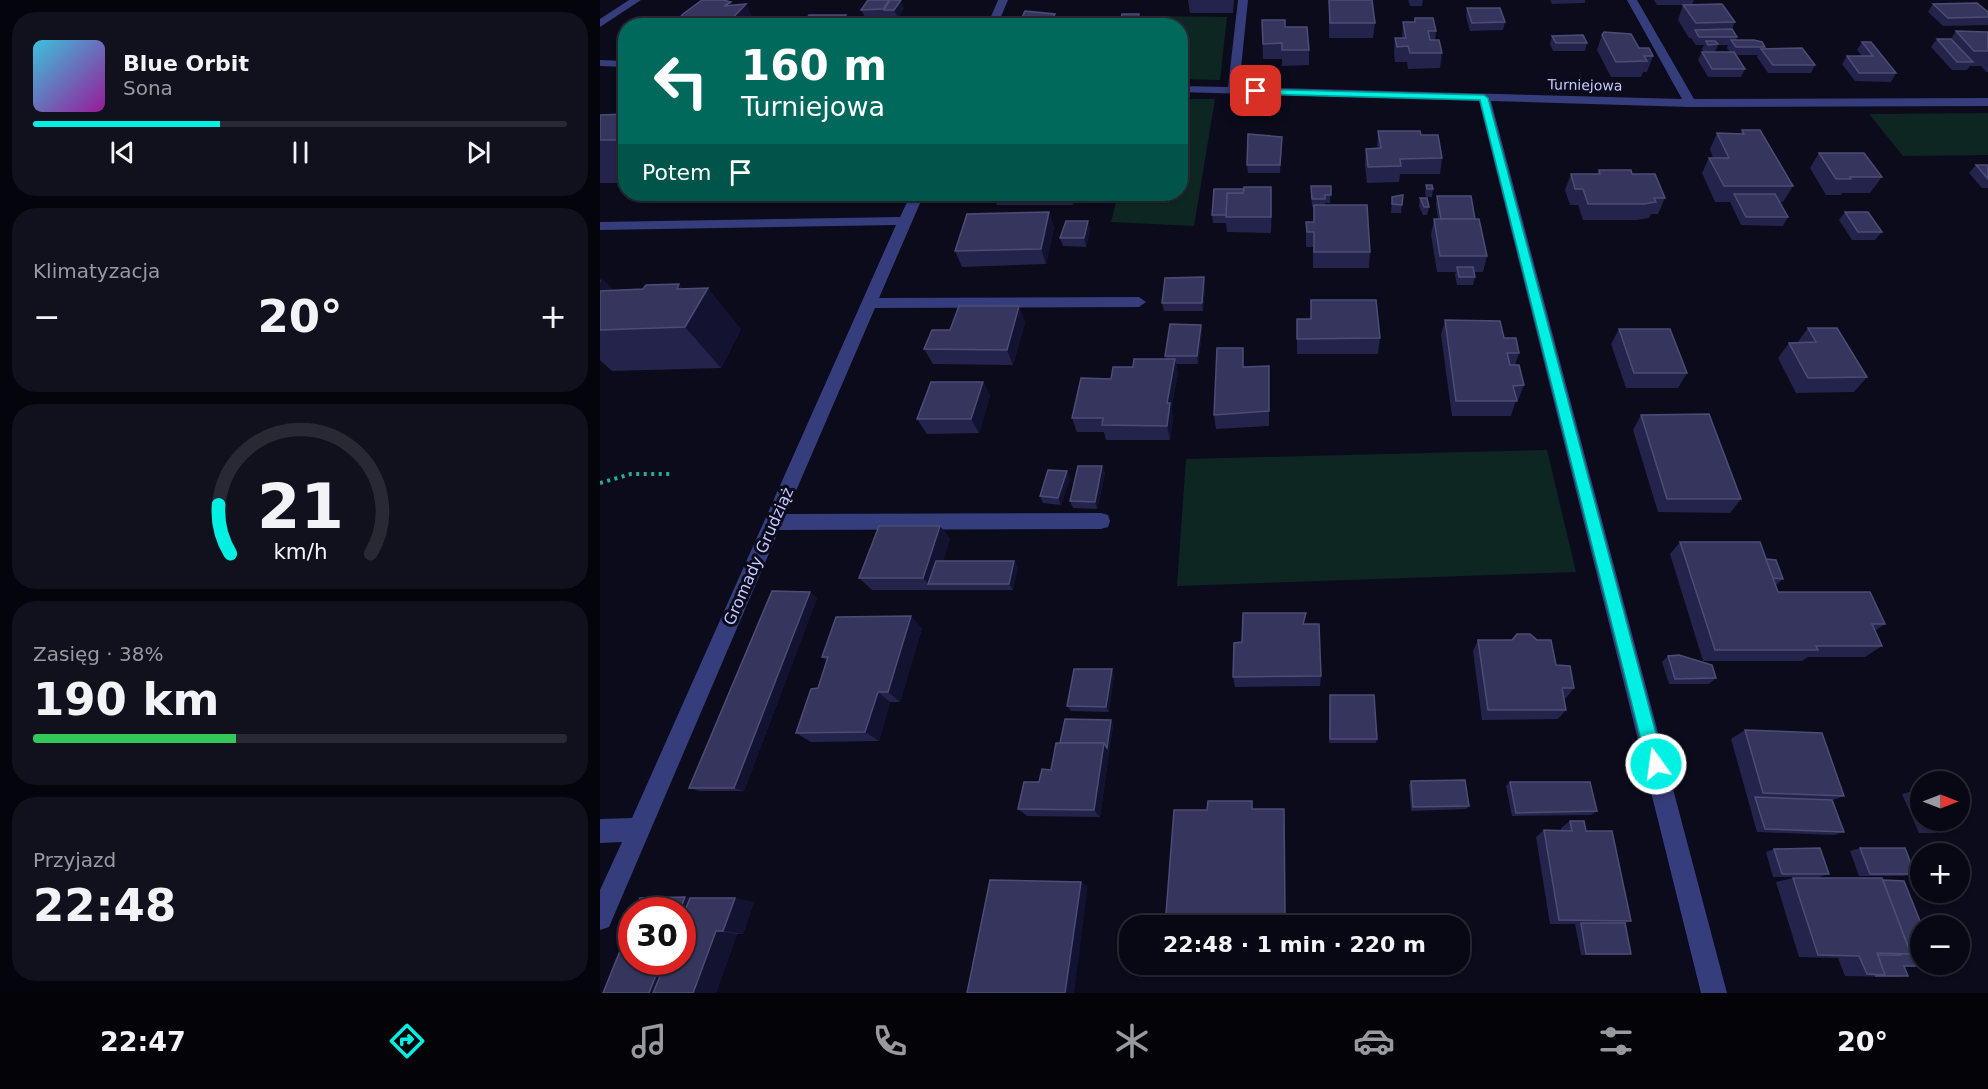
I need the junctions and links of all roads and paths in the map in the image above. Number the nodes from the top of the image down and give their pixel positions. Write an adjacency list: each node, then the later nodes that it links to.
1 (636, 0): 6 (street)
2 (1003, 0): 5 (street)
3 (1243, 0): 10 (street)
4 (1632, 0): 13 (street)
5 (995, 18)
6 (600, 24)
7 (600, 63): 8 (street)
8 (618, 64)
9 (1188, 89): 10 (street, Turniejowa)
10 (1233, 90): 11 (street, Turniejowa)
11 (1484, 98): 13 (street, Turniejowa); 26 (street)
12 (1988, 102): 13 (street, Turniejowa)
13 (1690, 103)
14 (914, 201): 15 (street, Gromady Grudziąż)
15 (905, 221): 16 (street); 18 (street, Gromady Grudziąż)
16 (600, 226)
17 (1139, 302): 18 (street)
18 (869, 303): 22 (street, Gromady Grudziąż)
19 (672, 474): 20 (path)
20 (600, 483)
21 (1101, 521): 22 (street)
22 (773, 522): 23 (street, Gromady Grudziąż)
23 (639, 829): 24 (street); 25 (street, Gromady Grudziąż)
24 (600, 831)
25 (600, 918)
26 (1714, 993)

